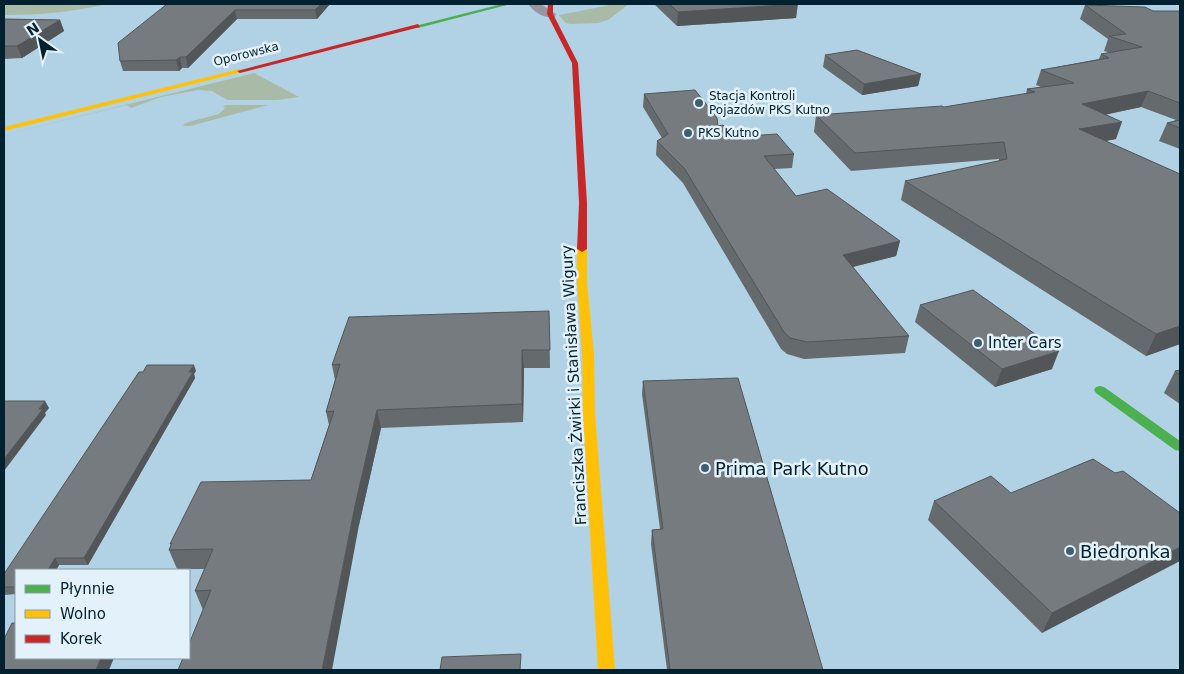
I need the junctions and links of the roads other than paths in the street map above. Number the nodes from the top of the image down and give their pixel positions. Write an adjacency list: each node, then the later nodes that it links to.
1 (508, 4): 5 (street, Oporowska)
2 (529, 4): 3 (street, Oporowska); 5 (street, Oporowska)
3 (534, 4): 4 (street, Franciszka Żwirki i Stanisława Wigury)
4 (549, 7): 9 (street, Franciszka Żwirki i Stanisława Wigury)
5 (495, 8): 6 (street, Oporowska)
6 (4, 128)
7 (1100, 390): 8 (street)
8 (1180, 447)
9 (608, 670)

